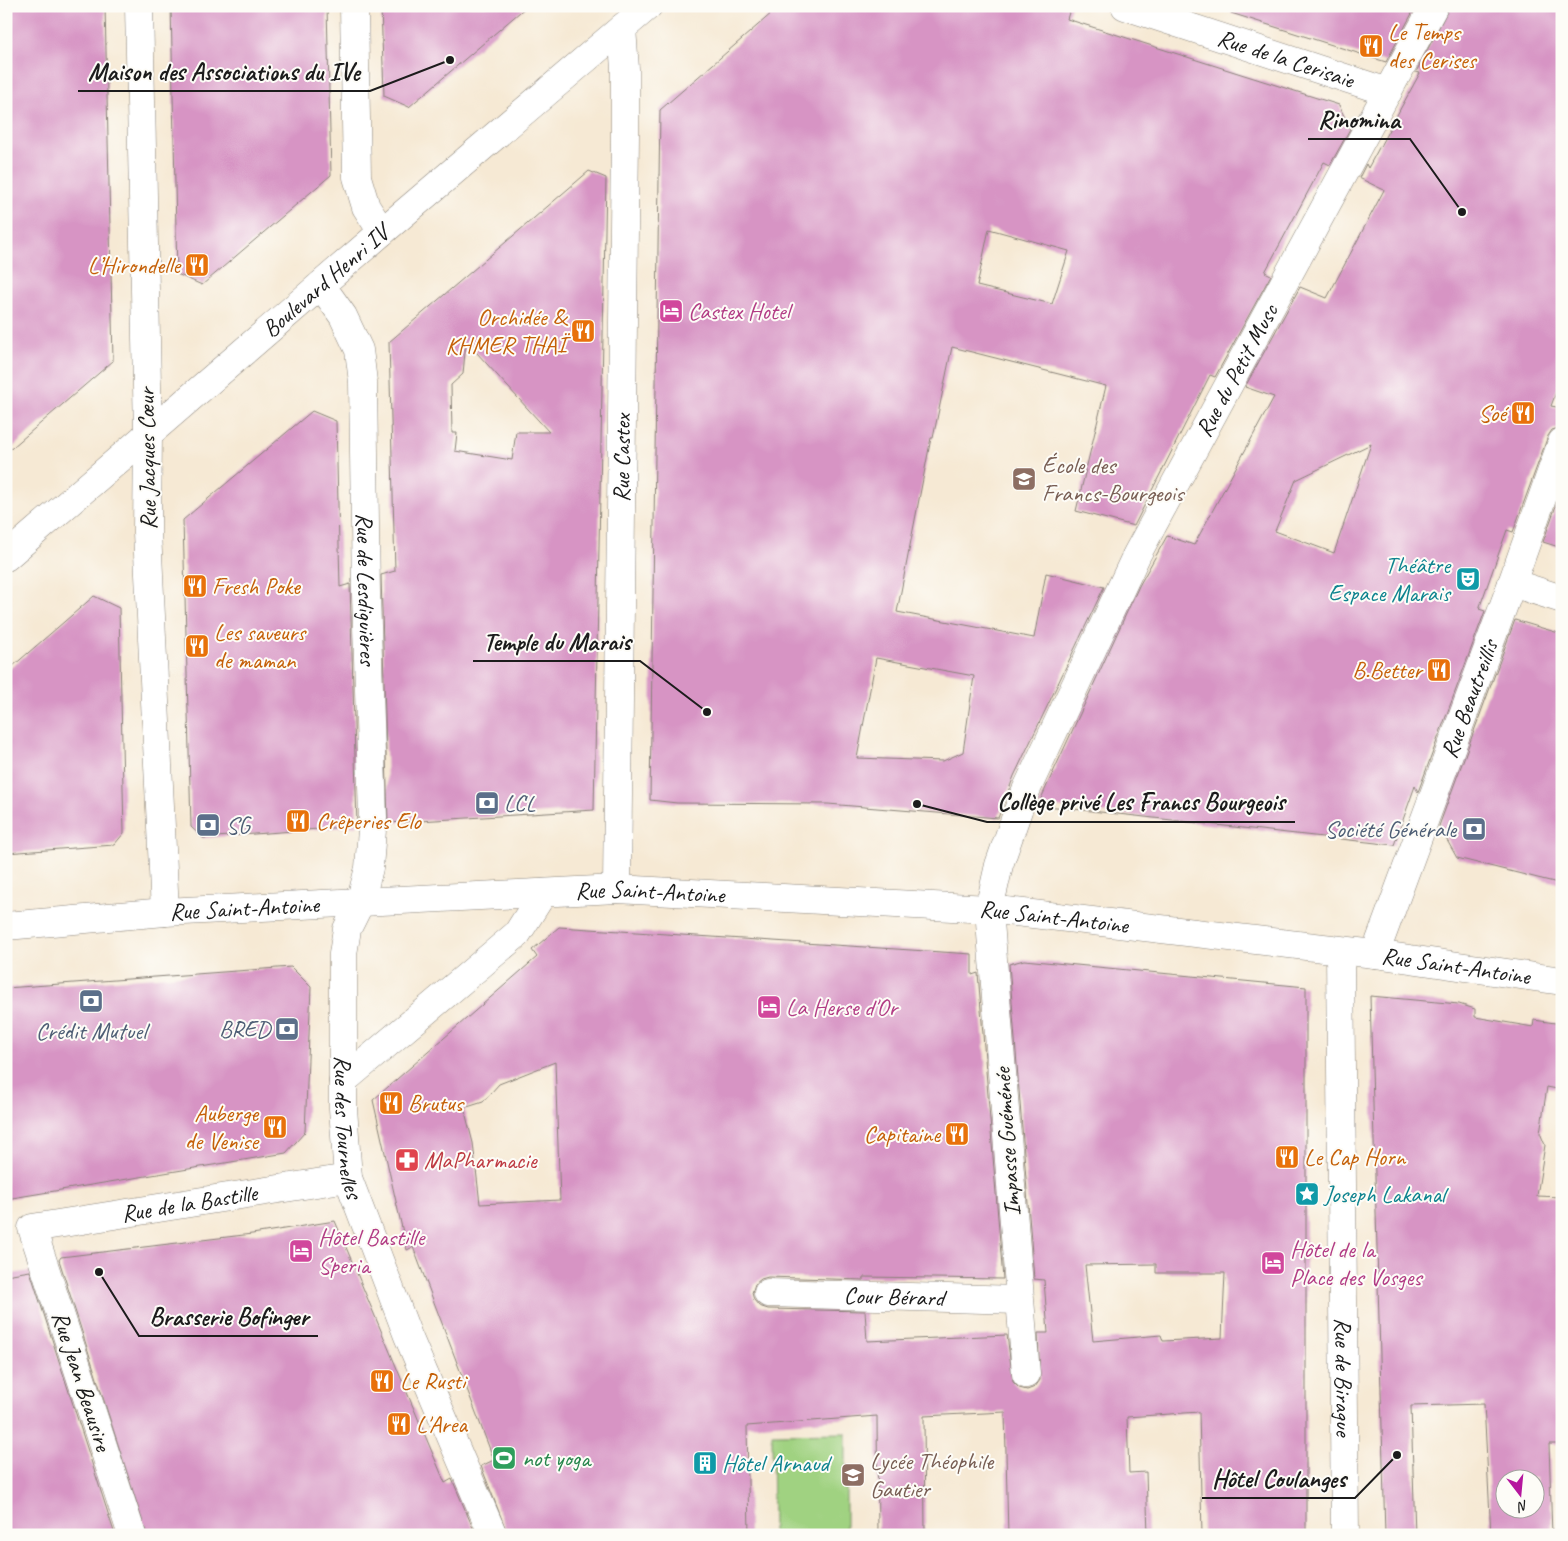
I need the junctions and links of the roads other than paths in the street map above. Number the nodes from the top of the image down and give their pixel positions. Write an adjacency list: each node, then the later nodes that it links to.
1 (139, 6): 10 (street, Rue Jacques Cœur)
2 (354, 6): 8 (street)
3 (648, 6): 6 (street, Boulevard Henri IV)
4 (1125, 6): 7 (street, Rue de la Cerisaie)
5 (1434, 6): 7 (street, Rue du Petit Musc)
6 (622, 28): 8 (street, Boulevard Henri IV); 15 (street, Rue Castex)
7 (1388, 92): 18 (street, Rue du Petit Musc)
8 (382, 232): 9 (street, Boulevard Henri IV)
9 (321, 285): 10 (street, Boulevard Henri IV); 17 (street, Rue de Lesdiguières)
10 (148, 433): 12 (street, Boulevard Henri IV); 19 (street, Rue Jacques Cœur)
11 (1562, 442): 13 (street, Rue Beautreillis)
12 (6, 557)
13 (1512, 583): 14 (street); 22 (street, Rue Beautreillis)
14 (1562, 599)
15 (618, 889): 16 (street, Rue Saint-Antoine); 18 (street, Rue Saint-Antoine)
16 (543, 893): 17 (street, Rue Saint-Antoine); 24 (street, Rue Saint-Antoine)
17 (360, 903): 19 (street, Rue Saint-Antoine); 24 (street, Rue des Tournelles)
18 (989, 909): 21 (street, Rue Saint-Antoine); 28 (street, Impasse Guéménée)
19 (165, 912): 20 (street, Rue Saint-Antoine)
20 (6, 926)
21 (1340, 951): 22 (street, Rue Saint-Antoine); 32 (street, Rue de Birague)
22 (1374, 954): 23 (street, Rue Saint-Antoine)
23 (1562, 981)
24 (343, 1081): 25 (street, Rue des Tournelles)
25 (348, 1178): 26 (street, Rue de la Bastille); 31 (street, Rue des Tournelles)
26 (32, 1228): 30 (street, Rue Jean Beausire)
27 (768, 1293): 28 (street, Cour Bérard)
28 (1019, 1300): 29 (street, Impasse Guéménée)
29 (1026, 1374)
30 (132, 1535)
31 (493, 1535)
32 (1345, 1535)

